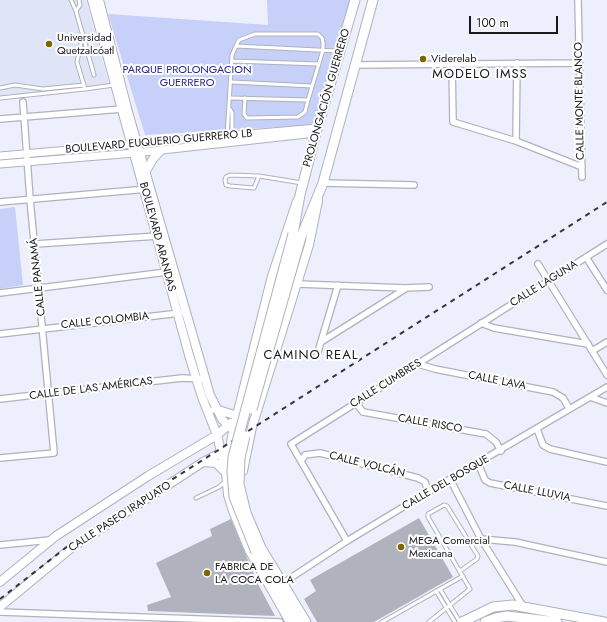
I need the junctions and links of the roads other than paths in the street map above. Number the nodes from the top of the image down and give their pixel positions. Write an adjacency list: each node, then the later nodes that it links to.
1 (71, 0): 8 (lane)
2 (79, 0): 8 (lane)
3 (92, 0): 21 (main road, BOULEVARD ARANDAS)
4 (99, 0): 37 (main road, BOULEVARD ARANDAS)
5 (355, 0): 12 (main road, PROLONGACIÓN GUERRERO)
6 (373, 0): 18 (main road, PROLONGACIÓN GUERRERO)
7 (578, 0): 15 (street, CALLE MONTE BLANCO)
8 (76, 11): 9 (lane)
9 (83, 34): 19 (lane); 23 (lane)
10 (236, 46): 11 (lane); 11 (lane); 13 (lane)
11 (323, 50): 12 (lane); 16 (lane)
12 (340, 51): 34 (main road, PROLONGACIÓN GUERRERO)
13 (232, 61): 16 (lane); 20 (lane)
14 (517, 63): 15 (street); 17 (street); 36 (street)
15 (579, 63): 42 (street, CALLE MONTE BLANCO)
16 (319, 64): 22 (lane)
17 (452, 64): 18 (street); 36 (street)
18 (355, 65): 47 (main road, PROLONGACIÓN GUERRERO)
19 (94, 75)
20 (232, 82): 22 (lane); 27 (lane)
21 (115, 85): 23 (lane); 31 (main road, BOULEVARD ARANDAS)
22 (312, 86): 29 (lane)
23 (85, 87): 24 (lane); 26 (lane)
24 (2, 88): 26 (lane)
25 (0, 98): 26 (lane)
26 (4, 98)
27 (231, 98): 28 (lane); 35 (lane)
28 (245, 98): 29 (lane); 29 (lane)
29 (308, 100)
30 (23, 102): 32 (street, CALLE PANAMÁ)
31 (122, 109): 32 (street); 37 (main road, BOULEVARD ARANDAS)
32 (24, 116): 33 (street); 40 (street, CALLE PANAMÁ)
33 (0, 120)
34 (316, 131): 35 (street, BOULEVARD EUQUERIO GUERRERO LB); 46 (main road, PROLONGACIÓN GUERRERO)
35 (230, 138): 37 (street, BOULEVARD EUQUERIO GUERRERO LB); 38 (street, BOULEVARD EUQUERIO GUERRERO LB)
36 (516, 142): 42 (street)
37 (136, 149): 38 (street, BOULEVARD EUQUERIO GUERRERO LB); 40 (street, BOULEVARD EUQUERIO GUERRERO LB); 43 (main road, BOULEVARD ARANDAS); 49 (main road, BOULEVARD ARANDAS)
38 (161, 150): 43 (main road)
39 (0, 156): 40 (street, BOULEVARD EUQUERIO GUERRERO LB)
40 (27, 157): 41 (street, BOULEVARD EUQUERIO GUERRERO LB); 52 (street, CALLE PANAMÁ)
41 (0, 164)
42 (582, 167): 45 (street, CALLE MONTE BLANCO)
43 (146, 171): 49 (main road, BOULEVARD ARANDAS)
44 (259, 176): 44 (lane); 46 (lane)
45 (582, 177)
46 (303, 183): 50 (main road, PROLONGACIÓN GUERRERO)
47 (323, 183): 48 (street); 51 (main road, PROLONGACIÓN GUERRERO)
48 (414, 185)
49 (148, 189): 52 (street); 54 (main road, BOULEVARD ARANDAS); 69 (main road, BOULEVARD ARANDAS)
50 (300, 195): 55 (main road, PROLONGACIÓN GUERRERO); 93 (main road)
51 (319, 195): 55 (main road, PROLONGACIÓN GUERRERO); 62 (main road)
52 (30, 199): 53 (street); 56 (street, CALLE PANAMÁ)
53 (0, 202)
54 (158, 236): 56 (street); 60 (main road, BOULEVARD ARANDAS)
55 (297, 236): 117 (main road, bridge)
56 (34, 244): 64 (street, CALLE PANAMÁ)
57 (607, 244): 58 (street, CALLE LAGUNA)
58 (586, 257): 61 (street, CALLE LAGUNA); 67 (street)
59 (538, 264): 61 (street)
60 (167, 272): 64 (street); 69 (main road, BOULEVARD ARANDAS)
61 (548, 281): 70 (street, CALLE LAGUNA); 75 (street)
62 (298, 284): 63 (street); 94 (main road)
63 (338, 285): 66 (street); 73 (street)
64 (39, 287): 68 (street); 71 (street, CALLE PANAMÁ)
65 (429, 287): 66 (street)
66 (406, 288): 73 (street)
67 (607, 290)
68 (0, 293)
69 (182, 313): 71 (street, CALLE COLOMBIA); 79 (main road, BOULEVARD ARANDAS); 80 (main road, BOULEVARD ARANDAS)
70 (481, 323): 75 (street); 78 (street, CALLE CUMBRES)
71 (43, 327): 72 (street, CALLE COLOMBIA); 86 (street, CALLE PANAMÁ)
72 (0, 334)
73 (321, 342): 77 (street)
74 (607, 342): 76 (street)
75 (588, 344): 76 (street)
76 (592, 351): 81 (street)
77 (317, 355)
78 (418, 364): 89 (street, CALLE CUMBRES); 91 (street, CALLE LAVA)
79 (202, 368): 80 (street, CALLE DE LAS AMÉRICAS); 83 (main road, BOULEVARD ARANDAS)
80 (194, 371): 82 (street, CALLE DE LAS AMÉRICAS); 84 (main road, BOULEVARD ARANDAS)
81 (607, 375)
82 (182, 378): 84 (street, CALLE DE LAS AMÉRICAS); 86 (street, CALLE DE LAS AMÉRICAS)
83 (206, 379): 84 (street, CALLE DE LAS AMÉRICAS); 92 (main road, BOULEVARD ARANDAS)
84 (196, 380): 97 (main road, BOULEVARD ARANDAS)
85 (607, 387): 88 (street, CALLE DEL BOSQUE)
86 (48, 394): 87 (street, CALLE DE LAS AMÉRICAS); 102 (street, CALLE PANAMÁ)
87 (0, 398)
88 (590, 398): 90 (street); 91 (street, CALLE DEL BOSQUE)
89 (356, 403): 100 (street, CALLE RISCO); 103 (street, CALLE CUMBRES)
90 (607, 403)
91 (568, 408): 96 (street, CALLE DEL BOSQUE)
92 (215, 409): 93 (main road); 95 (main road, BOULEVARD ARANDAS)
93 (237, 416): 94 (main road); 95 (main road)
94 (255, 420): 98 (main road)
95 (231, 428): 97 (main road, CALLE PASEO IRAPUATO); 98 (main road, BOULEVARD ARANDAS); 99 (main road)
96 (537, 429): 100 (street, CALLE DEL BOSQUE); 105 (street)
97 (217, 435): 101 (main road, BOULEVARD ARANDAS); 114 (main road, CALLE PASEO IRAPUATO)
98 (249, 440): 99 (main road, CALLE PASEO IRAPUATO); 107 (main road)
99 (230, 448): 101 (main road, CALLE PASEO IRAPUATO); 108 (main road)
100 (501, 451): 106 (street, CALLE DEL BOSQUE)
101 (222, 452): 104 (main road, CALLE PASEO IRAPUATO); 108 (main road, BOULEVARD ARANDAS)
102 (0, 458)
103 (301, 461): 110 (street, CALLE VOLCÁN); 115 (street)
104 (203, 462): 108 (main road); 127 (main road, CALLE PASEO IRAPUATO)
105 (607, 462)
106 (478, 463): 109 (street, CALLE DEL BOSQUE); 112 (street, CALLE LLUVIA)
107 (243, 467): 108 (main road); 121 (main road)
108 (226, 473): 111 (lane); 131 (main road, BOULEVARD ARANDAS)
109 (450, 479): 110 (street, CALLE DEL BOSQUE); 113 (street)
110 (428, 492): 115 (street, CALLE DEL BOSQUE)
111 (196, 498)
112 (607, 506)
113 (481, 539): 118 (street); 126 (street)
114 (50, 540): 116 (street); 122 (main road, CALLE PASEO IRAPUATO)
115 (347, 541): 121 (street, CALLE DEL BOSQUE)
116 (0, 545)
117 (259, 550): 132 (main road); 133 (main road)
118 (607, 562)
119 (460, 571): 119 (lane); 120 (lane)
120 (463, 576): 123 (lane); 125 (lane)
121 (286, 581): 133 (main road)
122 (0, 582)
123 (440, 589): 124 (lane); 125 (lane)
124 (436, 591): 128 (lane); 134 (lane)
125 (450, 605): 128 (lane); 137 (lane)
126 (523, 606): 137 (main road); 140 (main road)
127 (0, 607)
128 (446, 607): 135 (lane); 136 (lane)
129 (0, 612): 130 (street)
130 (280, 622)
131 (290, 622)
132 (296, 622)
133 (306, 622)
134 (382, 622)
135 (430, 622)
136 (455, 622)
137 (461, 622)
138 (485, 622): 139 (main road)
139 (557, 622)
140 (604, 622)

